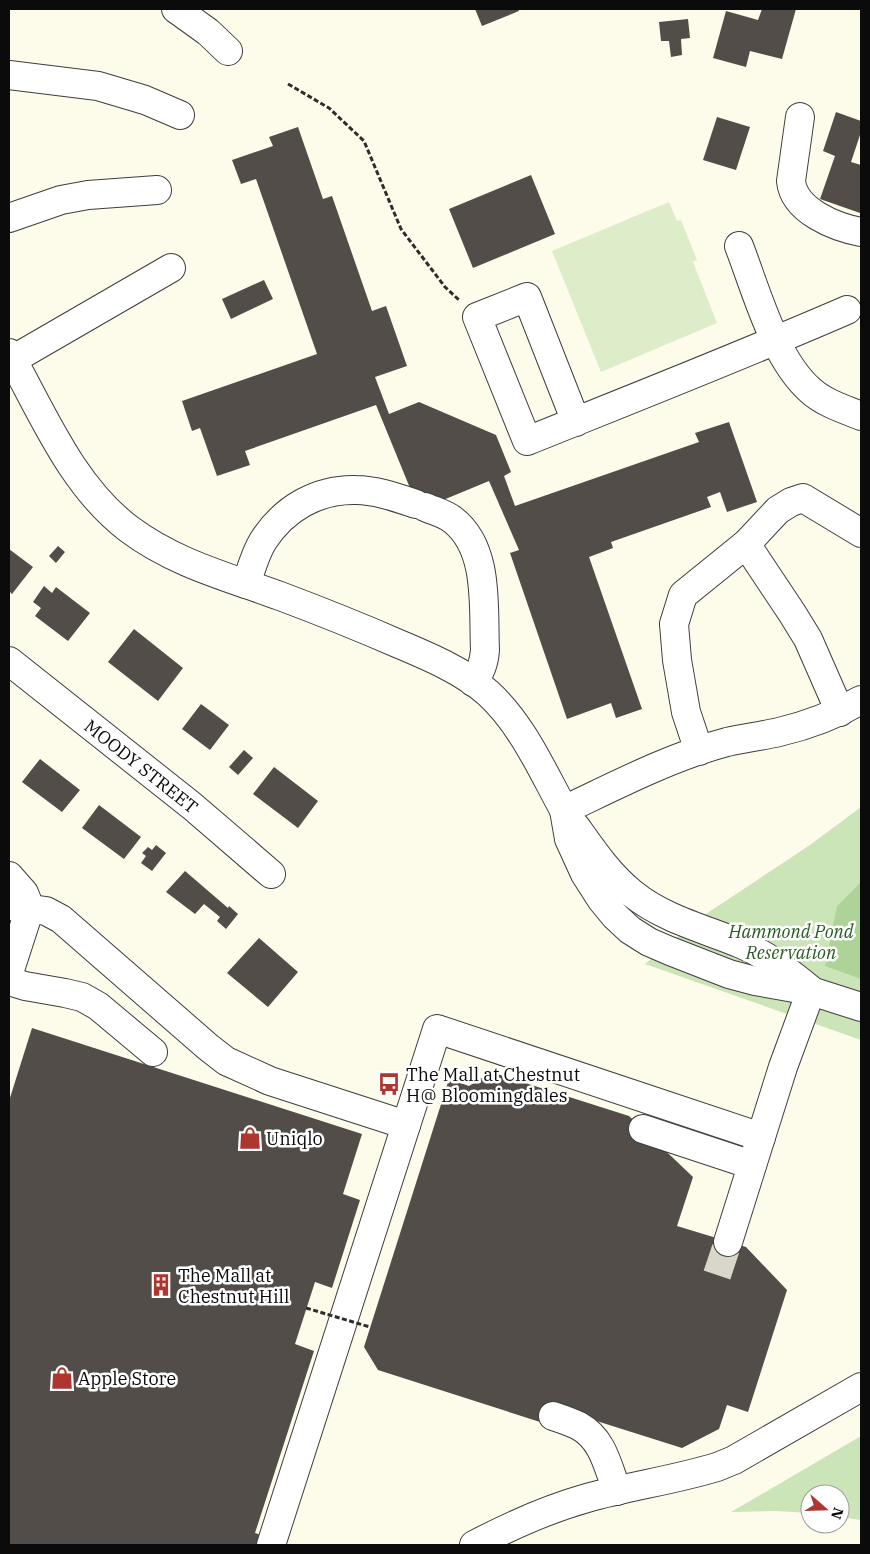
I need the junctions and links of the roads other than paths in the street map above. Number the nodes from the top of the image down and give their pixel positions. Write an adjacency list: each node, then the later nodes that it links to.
1 (176, 9): 2 (street)
2 (228, 50)
3 (9, 75): 4 (street)
4 (180, 115)
5 (800, 118): 8 (street)
6 (156, 190): 7 (street)
7 (9, 218)
8 (861, 232)
9 (739, 246): 12 (street)
10 (171, 268): 13 (street)
11 (847, 310): 12 (street)
12 (776, 341): 14 (street); 15 (street)
13 (11, 356): 18 (street)
14 (861, 416)
15 (576, 422): 15 (street)
16 (861, 533): 17 (street)
17 (746, 544): 21 (street); 22 (street)
18 (246, 584): 20 (street); 20 (street)
19 (9, 662): 24 (street, MOODY STREET)
20 (473, 682): 23 (street)
21 (850, 706): 22 (street)
22 (699, 751): 23 (street)
23 (564, 810): 29 (street)
24 (271, 874)
25 (9, 876): 26 (street)
26 (20, 907): 27 (street); 32 (street)
27 (9, 973)
28 (9, 981): 31 (street)
29 (811, 991): 30 (street); 34 (street)
30 (861, 1007)
31 (154, 1052)
32 (406, 1125): 34 (street); 40 (street)
33 (643, 1130): 35 (street)
34 (761, 1137): 35 (street)
35 (752, 1165): 36 (street)
36 (728, 1242)
37 (861, 1387): 39 (street)
38 (553, 1416): 39 (street)
39 (617, 1491): 41 (street)
40 (271, 1545)
41 (474, 1545)

